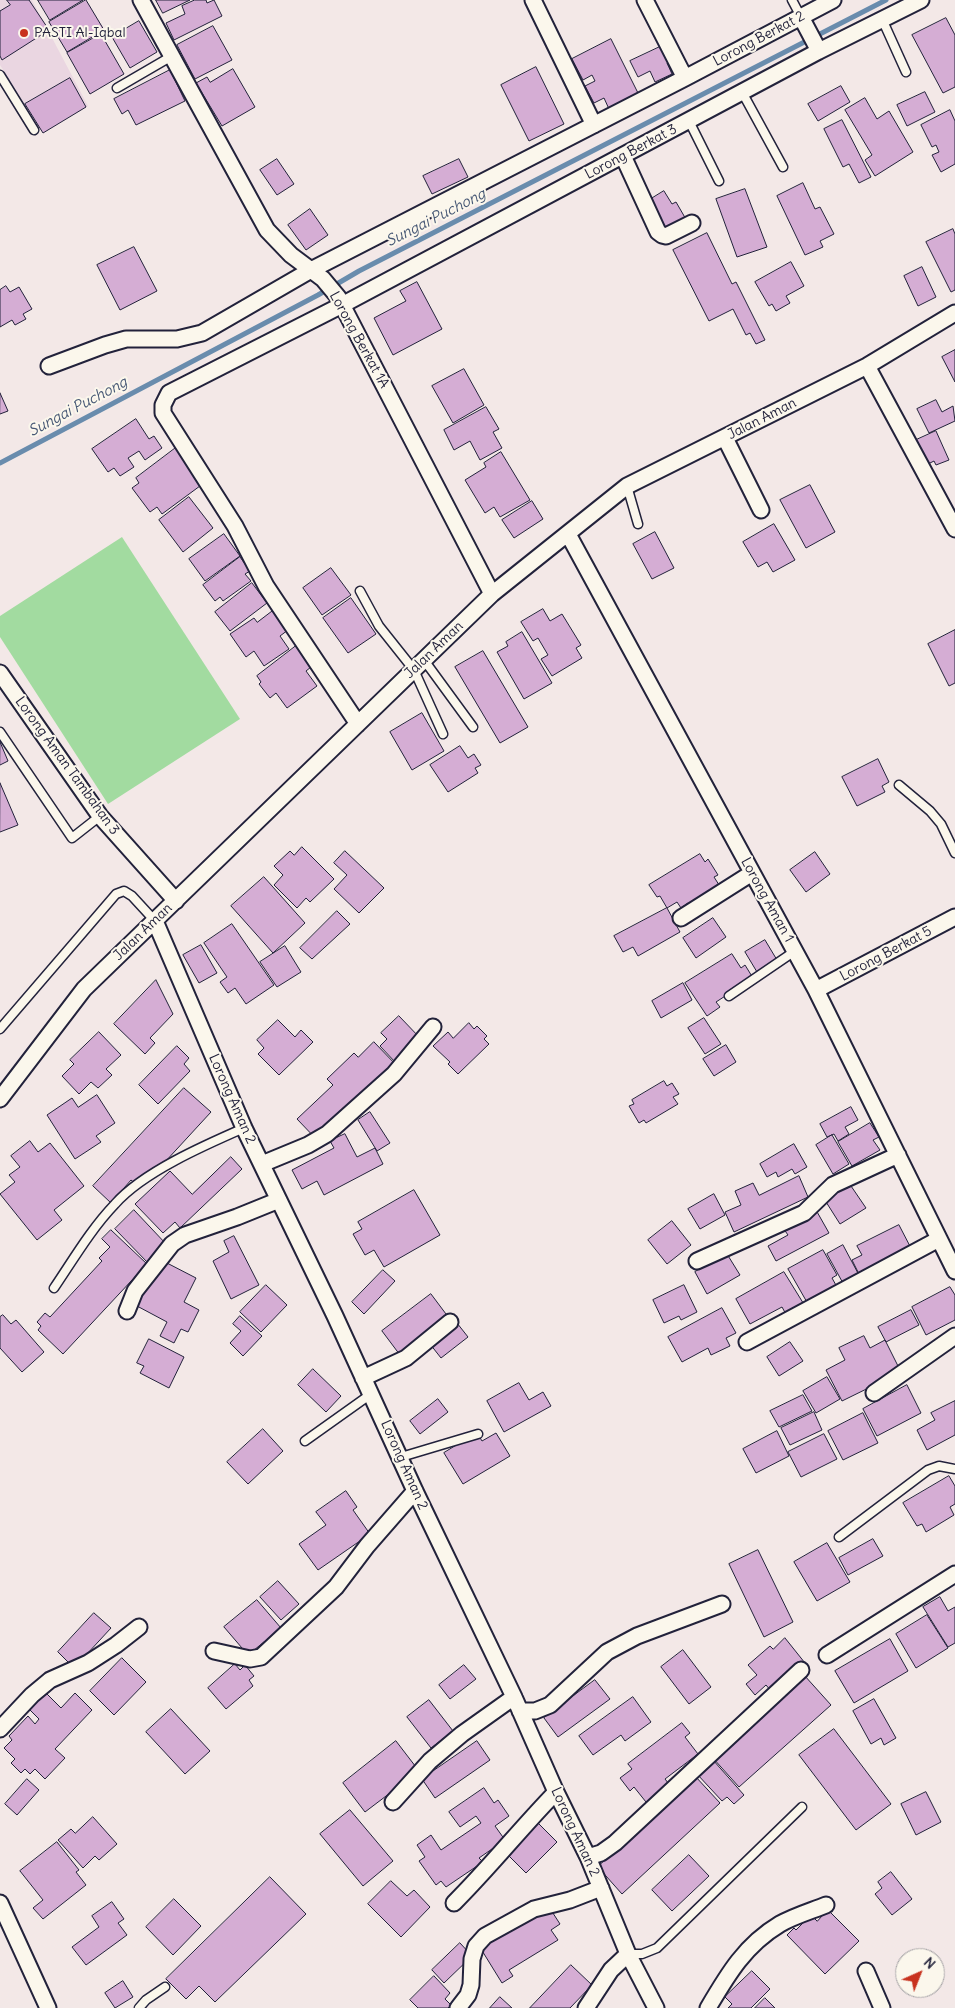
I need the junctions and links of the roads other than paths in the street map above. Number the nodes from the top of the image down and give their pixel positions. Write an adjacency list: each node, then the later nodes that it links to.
1 (142, 0): 11 (street, Lorong Berkat 1A)
2 (534, 0): 18 (street)
3 (645, 0): 14 (street)
4 (792, 0): 8 (lane)
5 (833, 0): 8 (street, Lorong Berkat 2)
6 (921, 0): 7 (street, Lorong Berkat 3)
7 (903, 4): 9 (street, Lorong Berkat 3)
8 (801, 17): 10 (street); 14 (street, Lorong Berkat 2)
9 (882, 19): 10 (street, Lorong Berkat 3); 12 (lane)
10 (819, 51): 16 (street, Lorong Berkat 3)
11 (172, 56): 15 (lane); 24 (street, Lorong Berkat 1A)
12 (906, 72)
13 (0, 76): 19 (lane)
14 (685, 78): 18 (street, Lorong Berkat 2)
15 (117, 88)
16 (742, 92): 17 (street, Lorong Berkat 3); 21 (lane)
17 (689, 121): 20 (street, Lorong Berkat 3); 22 (lane)
18 (594, 125): 24 (street, Lorong Berkat 2)
19 (34, 130)
20 (623, 156): 23 (street); 25 (street, Lorong Berkat 3)
21 (783, 167)
22 (719, 181)
23 (692, 223)
24 (317, 274): 25 (street, Lorong Berkat 1A); 27 (street, Lorong Berkat 2)
25 (340, 301): 36 (street, Lorong Berkat 1A); 39 (street, Lorong Berkat 3)
26 (955, 313): 28 (street, Jalan Aman)
27 (49, 366)
28 (867, 366): 29 (street, Jalan Aman); 33 (street)
29 (725, 438): 30 (street, Jalan Aman); 31 (street)
30 (627, 486): 32 (lane); 34 (street, Jalan Aman)
31 (761, 510)
32 (638, 524)
33 (955, 529)
34 (568, 534): 36 (street, Jalan Aman); 46 (street, Lorong Aman 1)
35 (360, 591): 37 (lane)
36 (492, 594): 37 (street, Jalan Aman)
37 (419, 665): 39 (street, Jalan Aman); 40 (lane); 42 (lane)
38 (0, 673): 44 (street, Lorong Aman Tambahan 3)
39 (358, 724): 47 (street, Jalan Aman)
40 (473, 727)
41 (0, 732): 44 (lane)
42 (443, 734)
43 (899, 785): 45 (lane)
44 (100, 816): 47 (street, Lorong Aman Tambahan 3)
45 (955, 853)
46 (752, 873): 49 (street); 51 (street, Lorong Aman 1)
47 (176, 901): 50 (street, Jalan Aman)
48 (955, 917): 52 (street, Lorong Berkat 5)
49 (680, 918)
50 (155, 921): 55 (lane); 56 (street, Jalan Aman); 57 (street, Lorong Aman 2)
51 (795, 951): 52 (street, Lorong Aman 1); 53 (lane)
52 (816, 990): 58 (street, Lorong Aman 1)
53 (729, 996)
54 (433, 1027): 59 (street)
55 (0, 1029)
56 (0, 1099)
57 (244, 1128): 59 (street, Lorong Aman 2); 64 (lane)
58 (898, 1155): 61 (street, Lorong Aman 1); 62 (street)
59 (262, 1164): 60 (street, Lorong Aman 2)
60 (279, 1200): 65 (street); 69 (street, Lorong Aman 2)
61 (939, 1239): 63 (street, Lorong Aman 1); 68 (street)
62 (697, 1260)
63 (955, 1271)
64 (54, 1288)
65 (127, 1311)
66 (450, 1322): 69 (street)
67 (955, 1336): 70 (street)
68 (747, 1342)
69 (363, 1378): 71 (street, Lorong Aman 2)
70 (874, 1393)
71 (371, 1394): 73 (lane); 74 (street, Lorong Aman 2)
72 (478, 1434): 74 (lane)
73 (306, 1441)
74 (401, 1457): 76 (street, Lorong Aman 2)
75 (955, 1469): 77 (lane)
76 (415, 1490): 81 (street); 84 (street, Lorong Aman 2)
77 (839, 1537)
78 (955, 1574): 82 (street)
79 (722, 1604): 84 (street)
80 (139, 1627): 85 (street)
81 (214, 1651)
82 (828, 1655)
83 (800, 1670): 89 (street)
84 (517, 1704): 86 (street, Lorong Aman 2); 87 (street)
85 (0, 1729)
86 (556, 1792): 89 (street, Lorong Aman 2); 91 (street)
87 (393, 1802)
88 (802, 1807): 94 (lane)
89 (588, 1857): 90 (street, Lorong Aman 2)
90 (601, 1888): 94 (street, Lorong Aman 2); 99 (street)
91 (454, 1903)
92 (826, 1905): 102 (street)
93 (1, 1909): 97 (street)
94 (628, 1954): 100 (street); 101 (street, Lorong Aman 2)
95 (866, 1972): 103 (street)
96 (165, 1987): 98 (lane)
97 (48, 2008)
98 (139, 2008)
99 (458, 2008)
100 (586, 2008)
101 (656, 2008)
102 (708, 2008)
103 (882, 2008)

